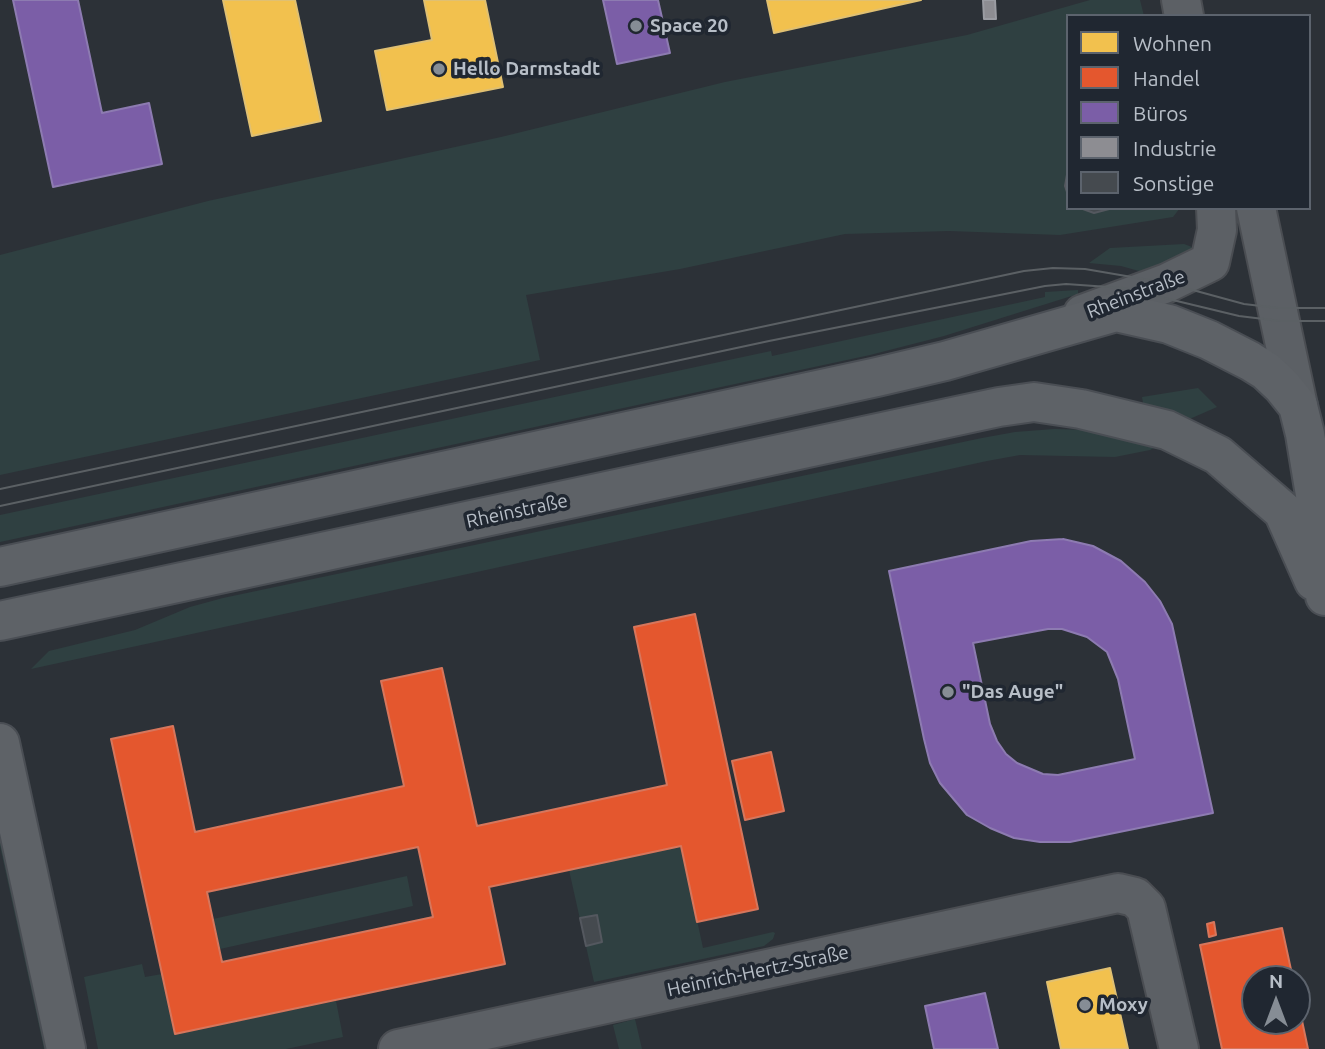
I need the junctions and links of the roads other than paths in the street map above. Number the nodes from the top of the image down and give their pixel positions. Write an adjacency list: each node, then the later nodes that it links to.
1 (1256, 210): 4 (street)
2 (1217, 219): 3 (street, Rheinstraße)
3 (1029, 336): 4 (main road, Rheinstraße); 5 (main road, Rheinstraße)
4 (1298, 406): 6 (main road)
5 (0, 567)
6 (1325, 596)
7 (1325, 613): 8 (main road, Rheinstraße)
8 (0, 621)
9 (0, 743): 10 (main road)
10 (66, 1049)
11 (398, 1049): 12 (street, Heinrich-Hertz-Straße)
12 (1179, 1049)

